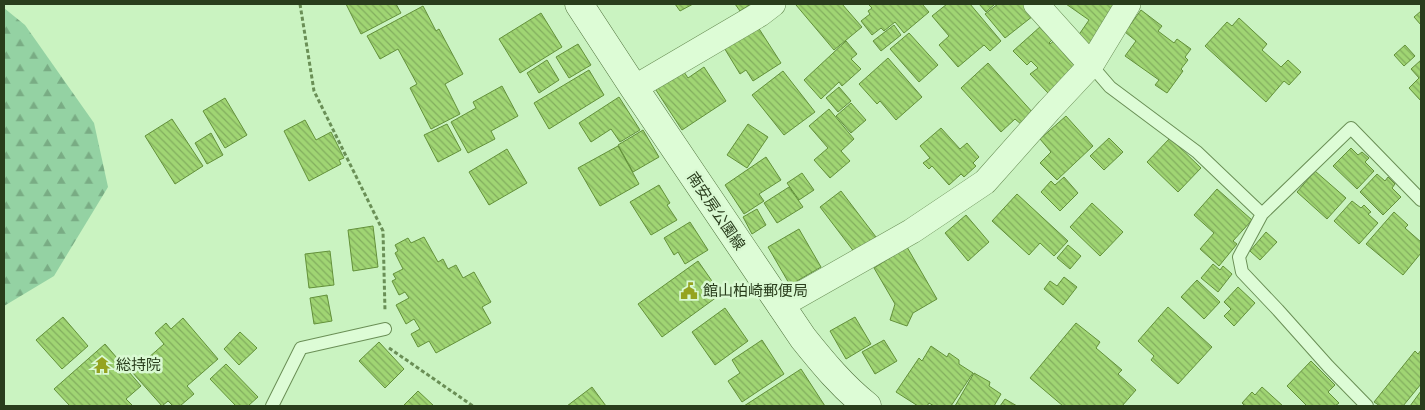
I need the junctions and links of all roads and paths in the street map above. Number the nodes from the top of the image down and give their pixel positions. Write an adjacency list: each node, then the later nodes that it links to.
1 (300, 4): 11 (path)
2 (579, 4): 7 (main road, 南安房公園線)
3 (773, 4): 7 (street)
4 (1036, 4): 6 (street)
5 (1128, 4): 6 (street)
6 (1091, 65): 9 (lane); 10 (street)
7 (634, 88): 10 (main road, 南安房公園線)
8 (1421, 200): 9 (lane)
9 (1262, 214): 15 (lane)
10 (780, 306): 14 (main road, 南安房公園線)
11 (385, 328): 12 (lane); 13 (path)
12 (272, 406)
13 (473, 406)
14 (867, 406)
15 (1367, 406)

